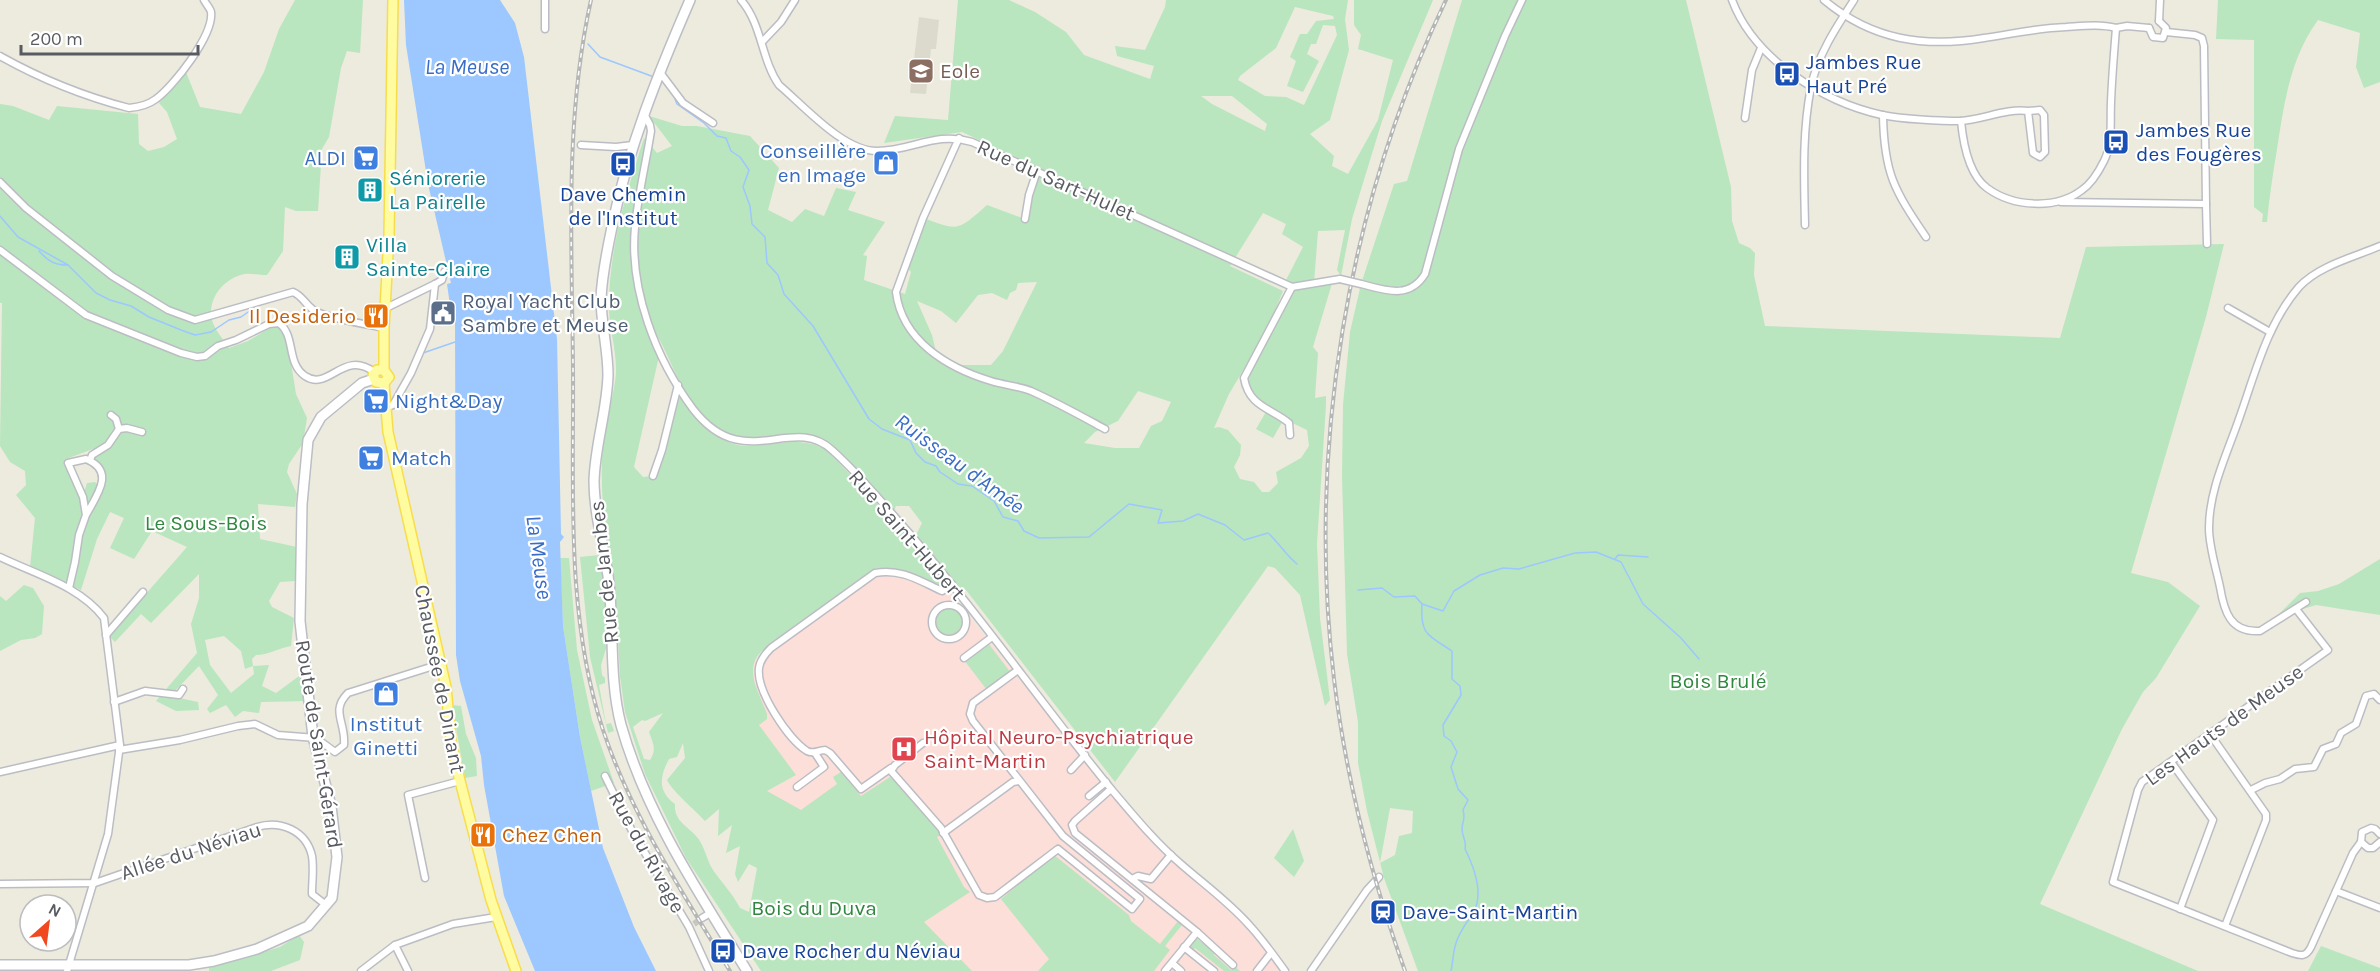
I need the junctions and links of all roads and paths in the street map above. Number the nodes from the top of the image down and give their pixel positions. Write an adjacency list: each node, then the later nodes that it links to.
1 (204, 0): 20 (street)
2 (393, 0): 47 (main road)
3 (545, 0): 16 (street)
4 (690, 0): 21 (main road, Rue de Jambes)
5 (741, 0): 18 (street, Rue du Sart-Hulet)
6 (795, 0): 18 (street)
7 (1522, 0): 46 (street, bridge)
8 (1732, 0): 19 (street)
9 (1824, 0): 12 (street)
10 (1854, 0): 12 (street)
11 (2160, 0): 13 (street)
12 (1845, 14): 14 (street); 22 (street)
13 (2159, 21): 15 (street); 17 (street)
14 (2116, 28): 15 (street); 34 (street)
15 (2149, 28): 17 (street)
16 (545, 29)
17 (2166, 32): 37 (street)
18 (762, 42): 29 (street, Rue du Sart-Hulet)
19 (1761, 48): 22 (street); 26 (street)
20 (0, 56)
21 (659, 71): 24 (main road, Rue de Jambes); 28 (street)
22 (1811, 85): 25 (street); 39 (street)
23 (2028, 111): 23 (street); 27 (street)
24 (643, 114): 31 (main road, Rue de Jambes); 54 (street, Rue Saint-Hubert)
25 (1883, 115): 27 (street); 40 (street)
26 (1745, 118)
27 (1961, 121): 35 (street)
28 (713, 123)
29 (959, 138): 32 (street, Rue du Sart-Hulet); 58 (street)
30 (581, 145): 31 (street)
31 (633, 146): 117 (main road, Rue de Jambes)
32 (1037, 171): 38 (street); 46 (street, Rue du Sart-Hulet)
33 (0, 182): 49 (street)
34 (2084, 190): 35 (street); 36 (street)
35 (2060, 202): 36 (street)
36 (2087, 202): 37 (street)
37 (2206, 204): 41 (street)
38 (1025, 219)
39 (1804, 225)
40 (1926, 237)
41 (2207, 244)
42 (2380, 246): 50 (street)
43 (0, 250): 52 (street)
44 (444, 272): 45 (street)
45 (435, 285): 47 (street); 55 (street)
46 (1292, 287): 60 (street)
47 (386, 308): 49 (main road)
48 (2228, 308): 50 (street)
49 (384, 328): 51 (main road)
50 (2270, 332): 70 (street)
51 (384, 370): 52 (main road); 53 (main road)
52 (374, 376): 53 (main road); 81 (main road, Route de Saint-Gérard)
53 (384, 383): 55 (main road, Chaussée de Dinant)
54 (678, 385): 62 (street); 65 (street, Rue Saint-Hubert)
55 (385, 408): 75 (main road, Chaussée de Dinant)
56 (111, 415): 57 (street)
57 (120, 429): 59 (street); 61 (street)
58 (1106, 429)
59 (142, 432)
60 (1290, 435)
61 (90, 460): 63 (street); 63 (street)
62 (652, 476)
63 (86, 515): 66 (street)
64 (0, 556): 66 (street)
65 (952, 584): 69 (street, Rue Saint-Hubert); 84 (street)
66 (69, 588): 72 (street)
67 (143, 592): 72 (street)
68 (2306, 602): 70 (street)
69 (968, 605): 71 (street); 73 (street, Rue Saint-Hubert)
70 (2296, 609): 80 (street, Les Hauts de Meuse)
71 (961, 610): 71 (street)
72 (106, 635): 79 (street)
73 (992, 636): 74 (street); 76 (street, Rue Saint-Hubert)
74 (964, 658)
75 (440, 664): 81 (street); 91 (main road, Chaussée de Dinant)
76 (1018, 670): 85 (street, Rue Saint-Hubert); 92 (street)
77 (183, 689): 79 (street)
78 (2380, 700): 96 (street)
79 (114, 702): 83 (street)
80 (2210, 734): 86 (street, Les Hauts de Meuse); 96 (street)
81 (313, 737): 83 (street); 114 (main road, Route de Saint-Gérard)
82 (923, 743): 87 (street)
83 (119, 747): 89 (street); 111 (street)
84 (815, 753): 87 (street); 94 (street)
85 (1084, 755): 88 (street); 93 (street, Rue Saint-Hubert)
86 (2171, 762): 116 (street); 116 (street, Les Hauts de Meuse)
87 (891, 768): 100 (street)
88 (1071, 770)
89 (0, 772)
90 (605, 776): 132 (street, Rue du Rivage)
91 (460, 781): 109 (street); 118 (main road, Chaussée de Dinant)
92 (1019, 781): 99 (street); 100 (street)
93 (1107, 782): 95 (street, Rue Saint-Hubert); 97 (street)
94 (797, 787)
95 (1112, 789): 98 (street); 107 (street, Rue Saint-Hubert)
96 (2251, 790): 120 (street)
97 (1089, 796)
98 (1072, 825): 99 (street); 102 (street)
99 (1059, 831): 103 (street)
100 (943, 833): 106 (street)
101 (2380, 834): 104 (street)
102 (1078, 836): 103 (street); 110 (street)
103 (1069, 841): 106 (street); 106 (street)
104 (2361, 842): 105 (street); 113 (street)
105 (2380, 842)
106 (1058, 849)
107 (1171, 855): 110 (street); 124 (street, Rue Saint-Hubert)
108 (1379, 877): 139 (street)
109 (425, 878)
110 (1132, 879): 121 (street)
111 (95, 883): 112 (street, Allée du Néviau); 114 (street, Allée du Néviau); 128 (street)
112 (0, 884)
113 (2336, 891): 115 (street); 120 (street, Les Hauts de Meuse)
114 (326, 905): 128 (main road, Route de Saint-Gérard)
115 (2380, 908)
116 (2180, 909): 120 (street, Les Hauts de Meuse)
117 (712, 912): 119 (street, Rue du Rivage); 133 (main road, Rue de Jambes)
118 (496, 917): 122 (street); 131 (main road, Chaussée de Dinant)
119 (702, 918)
120 (2225, 926)
121 (1197, 932): 123 (street); 127 (street)
122 (395, 945): 129 (street); 130 (street)
123 (1184, 947): 125 (street); 136 (street)
124 (1271, 953): 137 (street); 138 (street, Rue Saint-Hubert)
125 (1172, 963): 134 (street); 135 (street)
126 (0, 965): 128 (main road, Route de Saint-Gérard)
127 (1233, 965)
128 (68, 968)
129 (361, 971)
130 (408, 971)
131 (516, 971)
132 (709, 971)
133 (747, 971)
134 (1165, 971)
135 (1181, 971)
136 (1214, 971)
137 (1257, 971)
138 (1285, 971)
139 (1311, 971)

